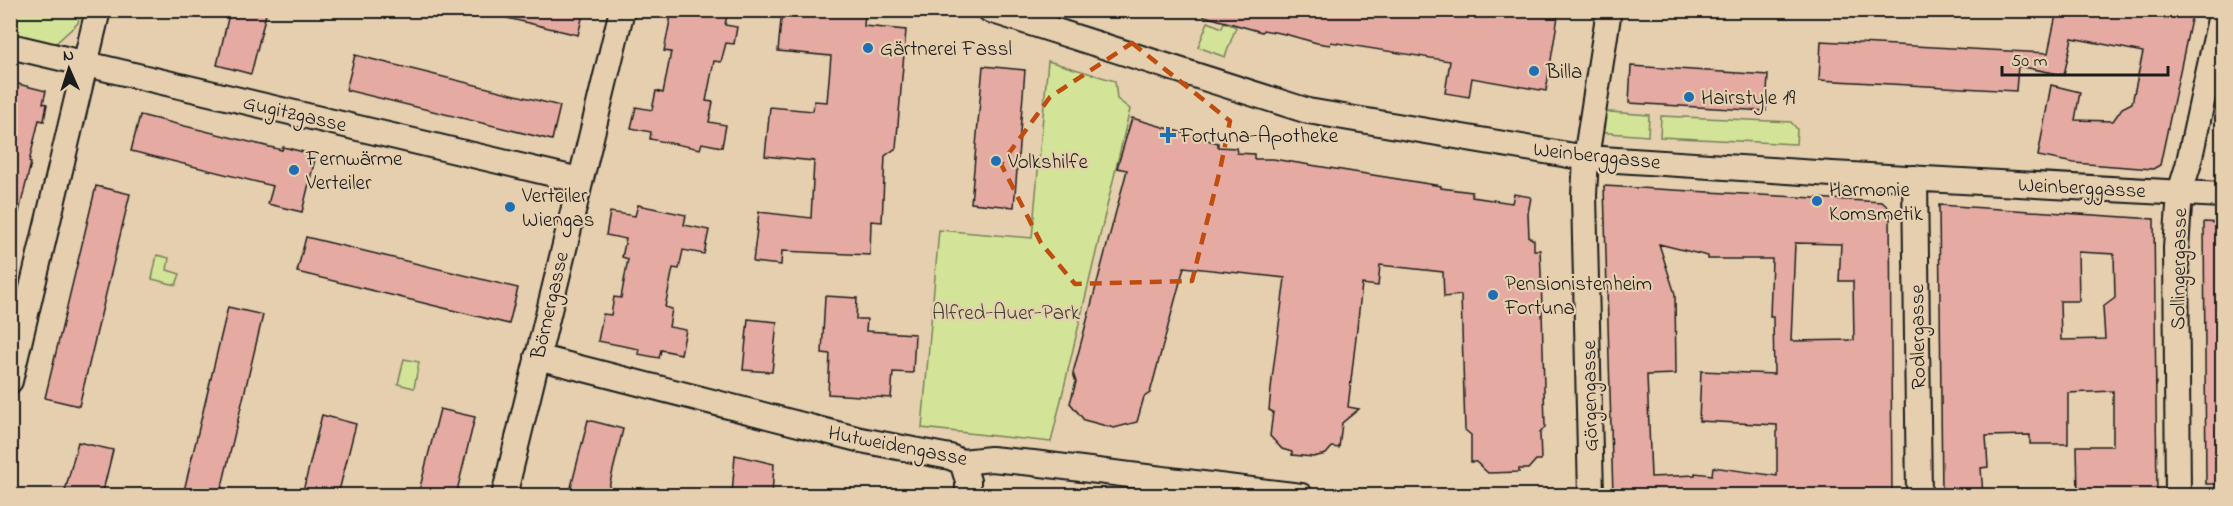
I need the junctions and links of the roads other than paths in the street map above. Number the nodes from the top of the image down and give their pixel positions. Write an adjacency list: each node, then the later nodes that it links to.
1 (98, 10): 7 (street)
2 (622, 10): 10 (street, Börnergasse)
3 (990, 10): 8 (street, Weinberggasse)
4 (1609, 10): 8 (street, Görgengasse)
5 (2222, 10): 11 (street, Sollingergasse)
6 (10, 46): 7 (street, Gugitzgasse)
7 (87, 63): 10 (street, Gugitzgasse); 14 (street)
8 (1586, 158): 9 (street, Weinberggasse); 19 (street, Görgengasse)
9 (1915, 178): 11 (street, Weinberggasse); 20 (street, Rodlergasse)
10 (579, 180): 13 (street, Börnergasse)
11 (2180, 192): 12 (street, Weinberggasse); 21 (street, Sollingergasse)
12 (2223, 195)
13 (537, 357): 15 (street, Hutweidengasse); 16 (street, Börnergasse)
14 (10, 381)
15 (962, 462): 17 (street); 18 (street, Hutweidengasse)
16 (504, 495)
17 (969, 495)
18 (1301, 495)
19 (1592, 495)
20 (1920, 495)
21 (2178, 495)

